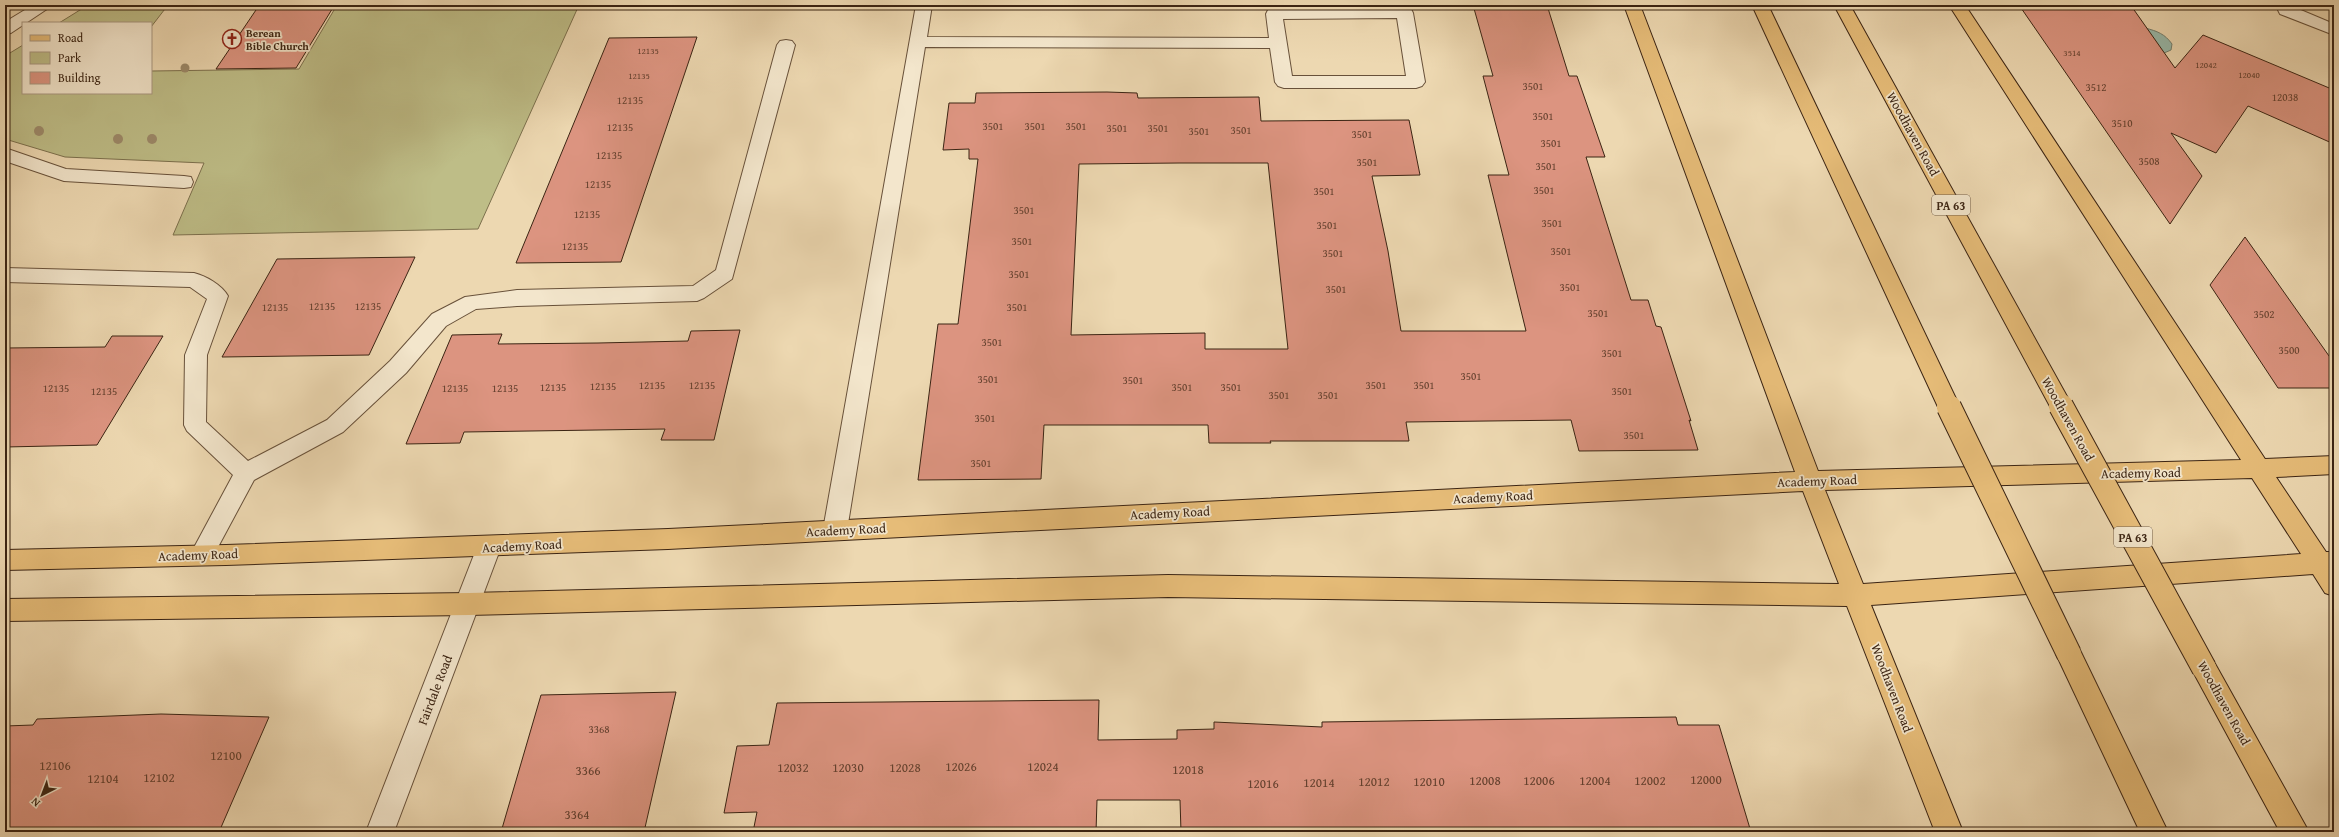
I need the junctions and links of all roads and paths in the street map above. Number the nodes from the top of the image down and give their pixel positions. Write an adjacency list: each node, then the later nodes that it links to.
1 (45, 5): 8 (street)
2 (924, 5): 10 (street)
3 (1632, 5): 19 (main road, Woodhaven Road)
4 (1760, 5): 31 (main road, bridge)
5 (1842, 5): 32 (main road, Woodhaven Road / PA 63, bridge)
6 (1957, 5): 17 (main road)
7 (2290, 5): 9 (street)
8 (5, 29)
9 (2334, 30)
10 (918, 42): 11 (street); 20 (street)
11 (1278, 43): 11 (street)
12 (786, 44): 18 (street)
13 (5, 154): 14 (street)
14 (184, 182)
15 (5, 275): 18 (street)
16 (2334, 466): 17 (main road, Academy Road)
17 (2258, 470): 19 (main road, Academy Road); 24 (main road)
18 (246, 473): 22 (street)
19 (1810, 481): 20 (main road, Academy Road); 26 (main road, Woodhaven Road)
20 (835, 530): 21 (main road, Academy Road)
21 (489, 548): 22 (main road, Academy Road); 27 (street, Fairdale Road)
22 (202, 555): 23 (main road, Academy Road)
23 (5, 560)
24 (2327, 563): 25 (main road); 26 (main road)
25 (2334, 585)
26 (1856, 595): 27 (main road); 30 (main road, Woodhaven Road)
27 (469, 604): 28 (main road); 29 (street, Fairdale Road)
28 (5, 610)
29 (380, 832)
30 (1948, 832)
31 (2154, 832)
32 (2295, 832)

